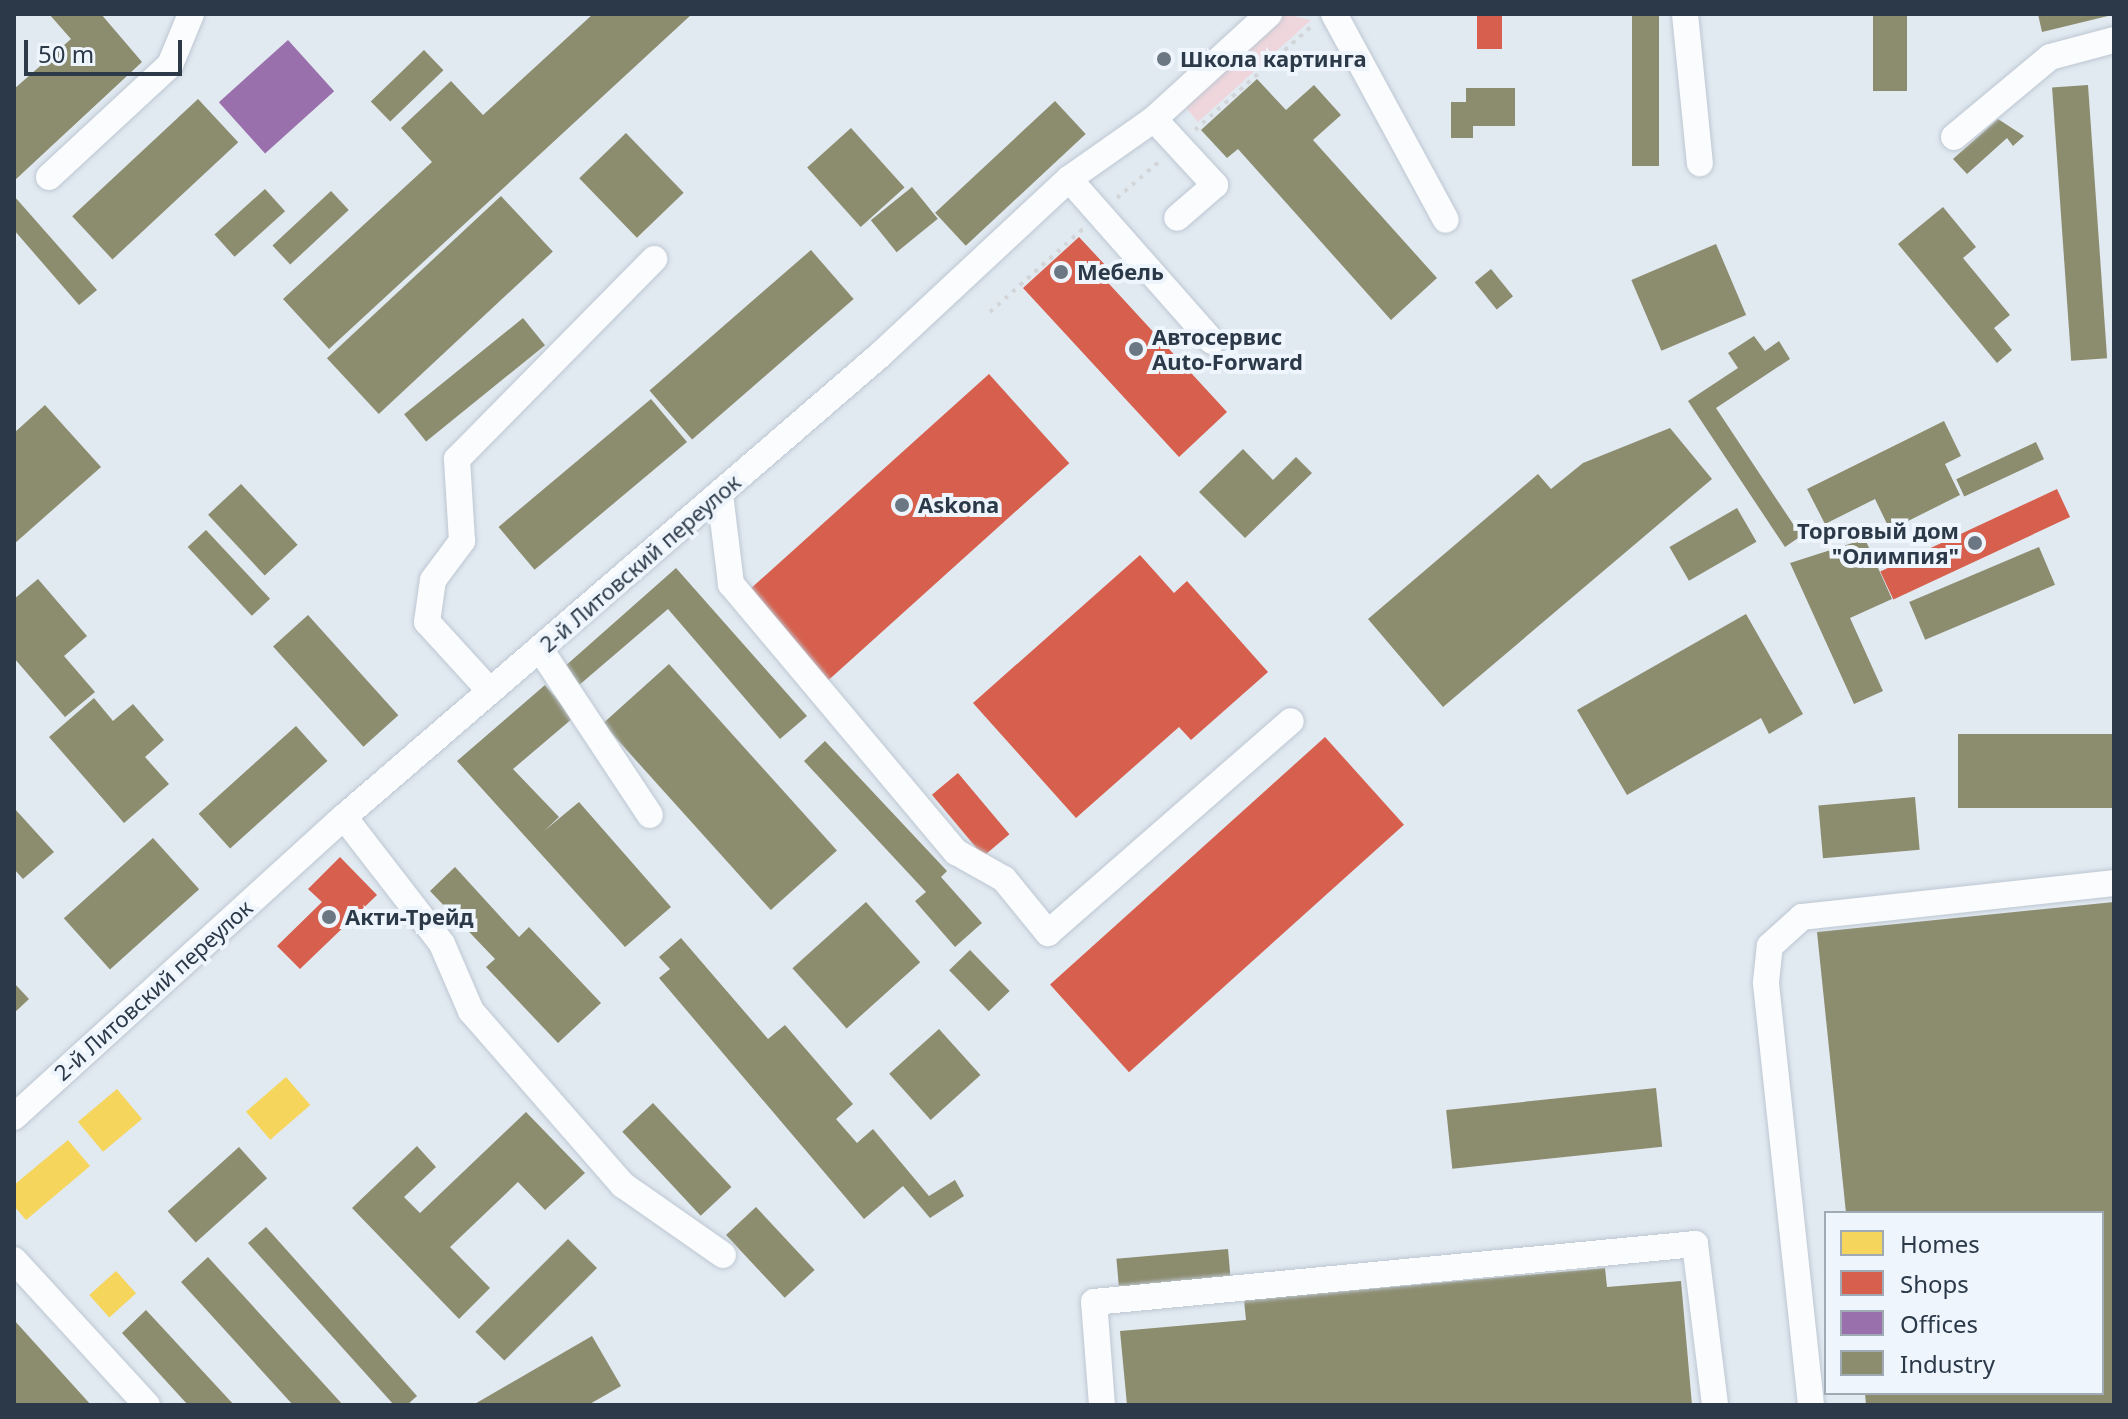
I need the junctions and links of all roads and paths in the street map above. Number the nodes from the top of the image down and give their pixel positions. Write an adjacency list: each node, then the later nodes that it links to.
1 (191, 14): 11 (street)
2 (1269, 14): 7 (street, 2-й Литовский переулок)
3 (1317, 14): 9 (path)
4 (1334, 14): 15 (street)
5 (1685, 14): 10 (street)
6 (2114, 40): 8 (street)
7 (1154, 119): 9 (street); 12 (street, 2-й Литовский переулок)
8 (1954, 137)
9 (1180, 143): 13 (path); 14 (street)
10 (1700, 163)
11 (49, 177)
12 (1069, 179): 13 (street); 19 (street, 2-й Литовский переулок)
13 (1099, 214): 17 (path); 18 (street)
14 (1177, 218)
15 (1446, 220)
16 (654, 259): 21 (street)
17 (990, 312)
18 (1212, 341)
19 (720, 494): 20 (street, 2-й Литовский переулок); 22 (street)
20 (540, 649): 21 (street, 2-й Литовский переулок); 23 (street)
21 (490, 691): 24 (street, 2-й Литовский переулок)
22 (1291, 721)
23 (650, 815)
24 (344, 817): 26 (street, 2-й Литовский переулок); 27 (street)
25 (2114, 883): 32 (street)
26 (14, 1117)
27 (723, 1255)
28 (14, 1260): 29 (street)
29 (147, 1405)
30 (1102, 1405): 31 (street)
31 (1715, 1405)
32 (1811, 1405)

